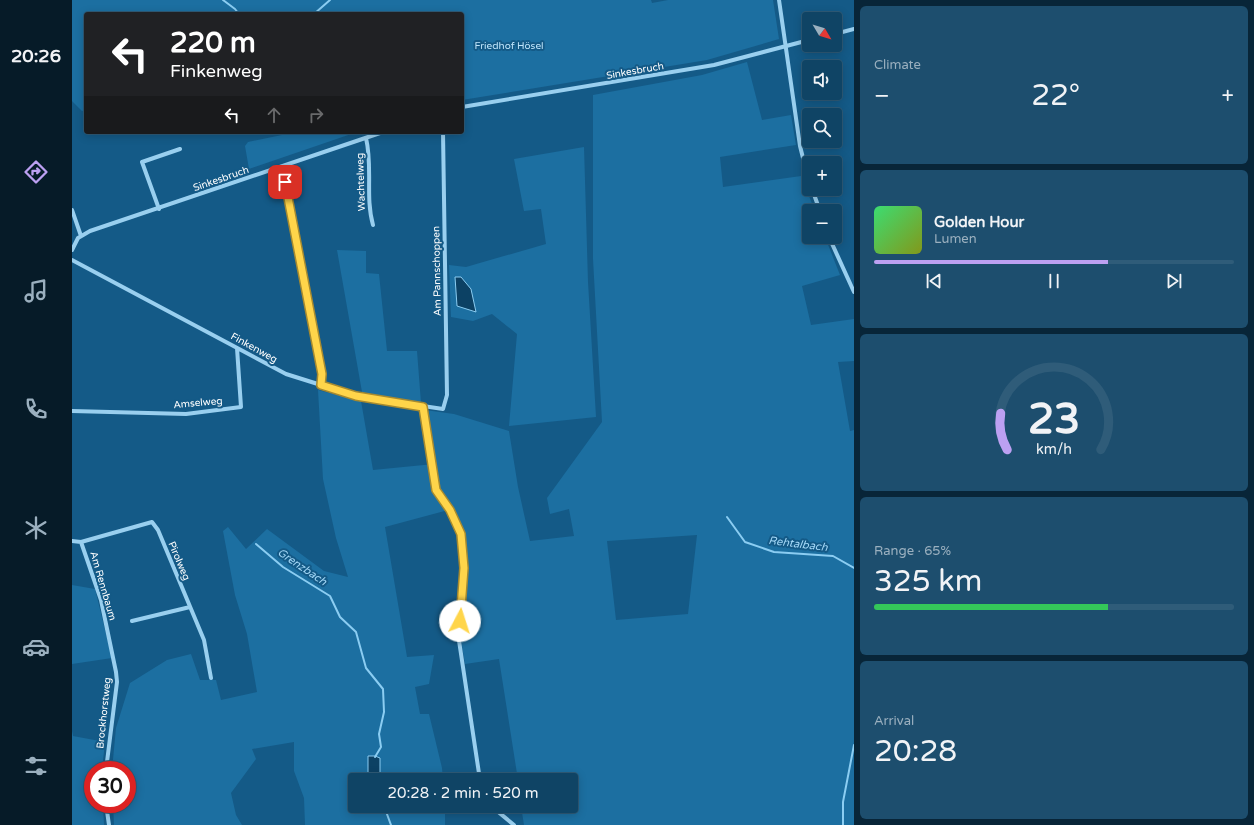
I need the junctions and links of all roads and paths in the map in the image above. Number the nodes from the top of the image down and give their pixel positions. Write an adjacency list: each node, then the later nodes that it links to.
1 (779, 0): 5 (street)
2 (854, 29): 3 (street)
3 (842, 32)
4 (802, 42): 5 (street, Sinkesbruch)
5 (786, 45): 6 (street, Sinkesbruch); 11 (street)
6 (464, 107)
7 (377, 134): 9 (street, Sinkesbruch)
8 (443, 134): 24 (street, Am Pannschoppen)
9 (366, 138): 12 (street, Sinkesbruch); 15 (street, Wachtelweg)
10 (180, 149): 13 (street)
11 (802, 156)
12 (282, 167): 13 (street, Sinkesbruch); 22 (street)
13 (159, 209): 16 (street, Sinkesbruch)
14 (72, 210): 16 (street)
15 (373, 225)
16 (81, 236): 18 (street)
17 (832, 244): 20 (street)
18 (72, 250)
19 (72, 260): 21 (street, Finkenweg)
20 (854, 292)
21 (237, 348): 22 (street, Finkenweg); 25 (street, Amselweg)
22 (321, 385): 23 (street, Finkenweg)
23 (423, 407): 24 (street, Finkenweg); 34 (street)
24 (443, 409)
25 (72, 412)
26 (152, 522): 28 (street, Am Rennbaum); 29 (street, Pirolweg)
27 (72, 541): 28 (street, Am Rennbaum)
28 (81, 542): 31 (street, Am Rennbaum)
29 (190, 607): 30 (street); 32 (street, Pirolweg)
30 (132, 621)
31 (114, 659): 33 (street, Brockhorstweg)
32 (211, 678)
33 (107, 761)
34 (479, 773)
35 (107, 813): 37 (street)
36 (499, 813): 38 (street)
37 (109, 825)
38 (514, 825)

